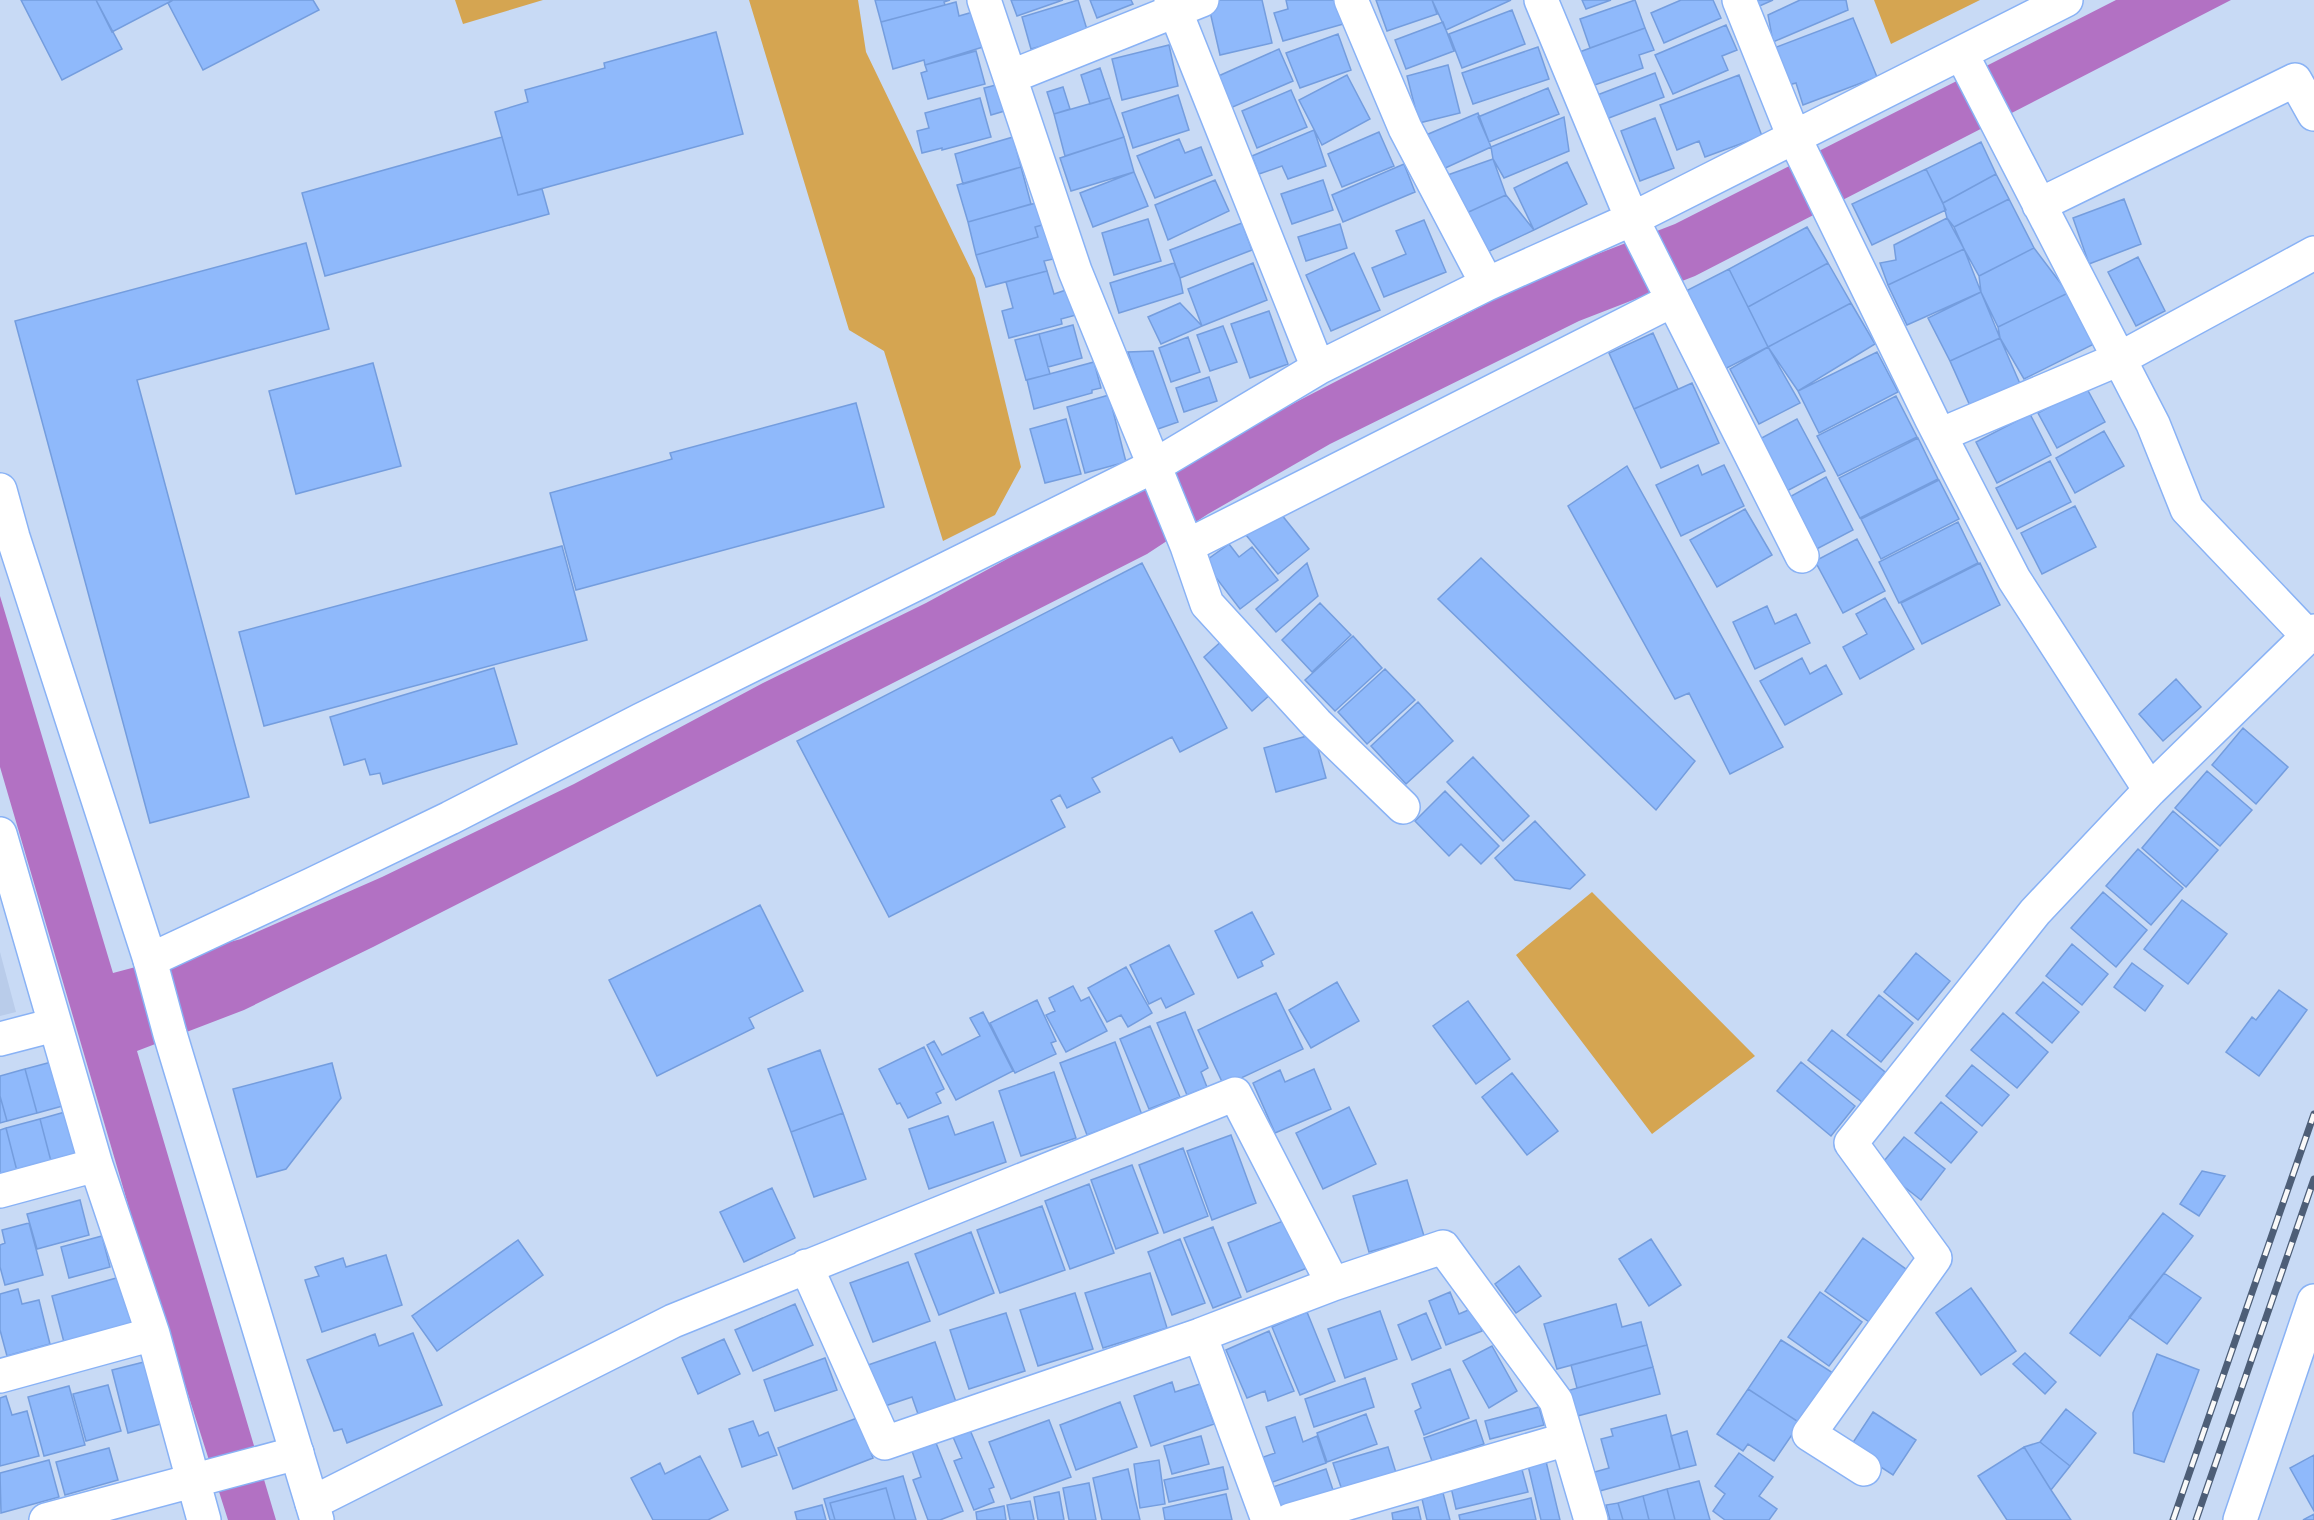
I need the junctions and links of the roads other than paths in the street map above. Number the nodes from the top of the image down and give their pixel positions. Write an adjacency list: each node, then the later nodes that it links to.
1 (984, 0): 8 (street)
2 (1351, 0): 14 (street)
3 (1541, 0): 12 (street)
4 (1739, 0): 10 (street)
5 (2066, 0): 7 (street)
6 (1183, 4): 8 (street); 17 (street)
7 (1960, 53): 10 (street); 11 (street)
8 (1010, 77): 19 (street)
9 (2314, 114): 11 (street)
10 (1794, 137): 12 (street); 18 (street)
11 (2039, 205): 16 (street)
12 (1632, 219): 14 (street); 15 (street)
13 (2314, 253): 16 (street)
14 (1487, 284): 17 (street)
15 (1673, 300): 21 (street); 22 (street)
16 (2119, 359): 18 (street); 23 (street)
17 (1318, 368): 19 (street)
18 (1940, 435): 24 (street)
19 (1154, 466): 21 (street); 27 (street)
20 (0, 490): 27 (street)
21 (1187, 546): 25 (street)
22 (1802, 556)
23 (2311, 634): 24 (street)
24 (2150, 790): 40 (street)
25 (1403, 807)
26 (0, 834): 28 (street)
27 (150, 960): 39 (street)
28 (54, 1025): 29 (street); 30 (street)
29 (0, 1039)
30 (96, 1165): 31 (street); 35 (street)
31 (0, 1191)
32 (806, 1266): 33 (street); 36 (street); 42 (street)
33 (1333, 1284): 36 (street); 38 (street)
34 (2314, 1301): 48 (street)
35 (153, 1334): 37 (street); 41 (street)
36 (1200, 1335): 45 (street)
37 (0, 1376)
38 (1568, 1439): 46 (street); 47 (street)
39 (297, 1453): 41 (street); 42 (street)
40 (1864, 1469)
41 (199, 1479): 43 (street); 44 (street)
42 (315, 1511)
43 (46, 1520)
44 (204, 1520)
45 (1268, 1520)
46 (1290, 1520)
47 (1591, 1520)
48 (2240, 1520)

